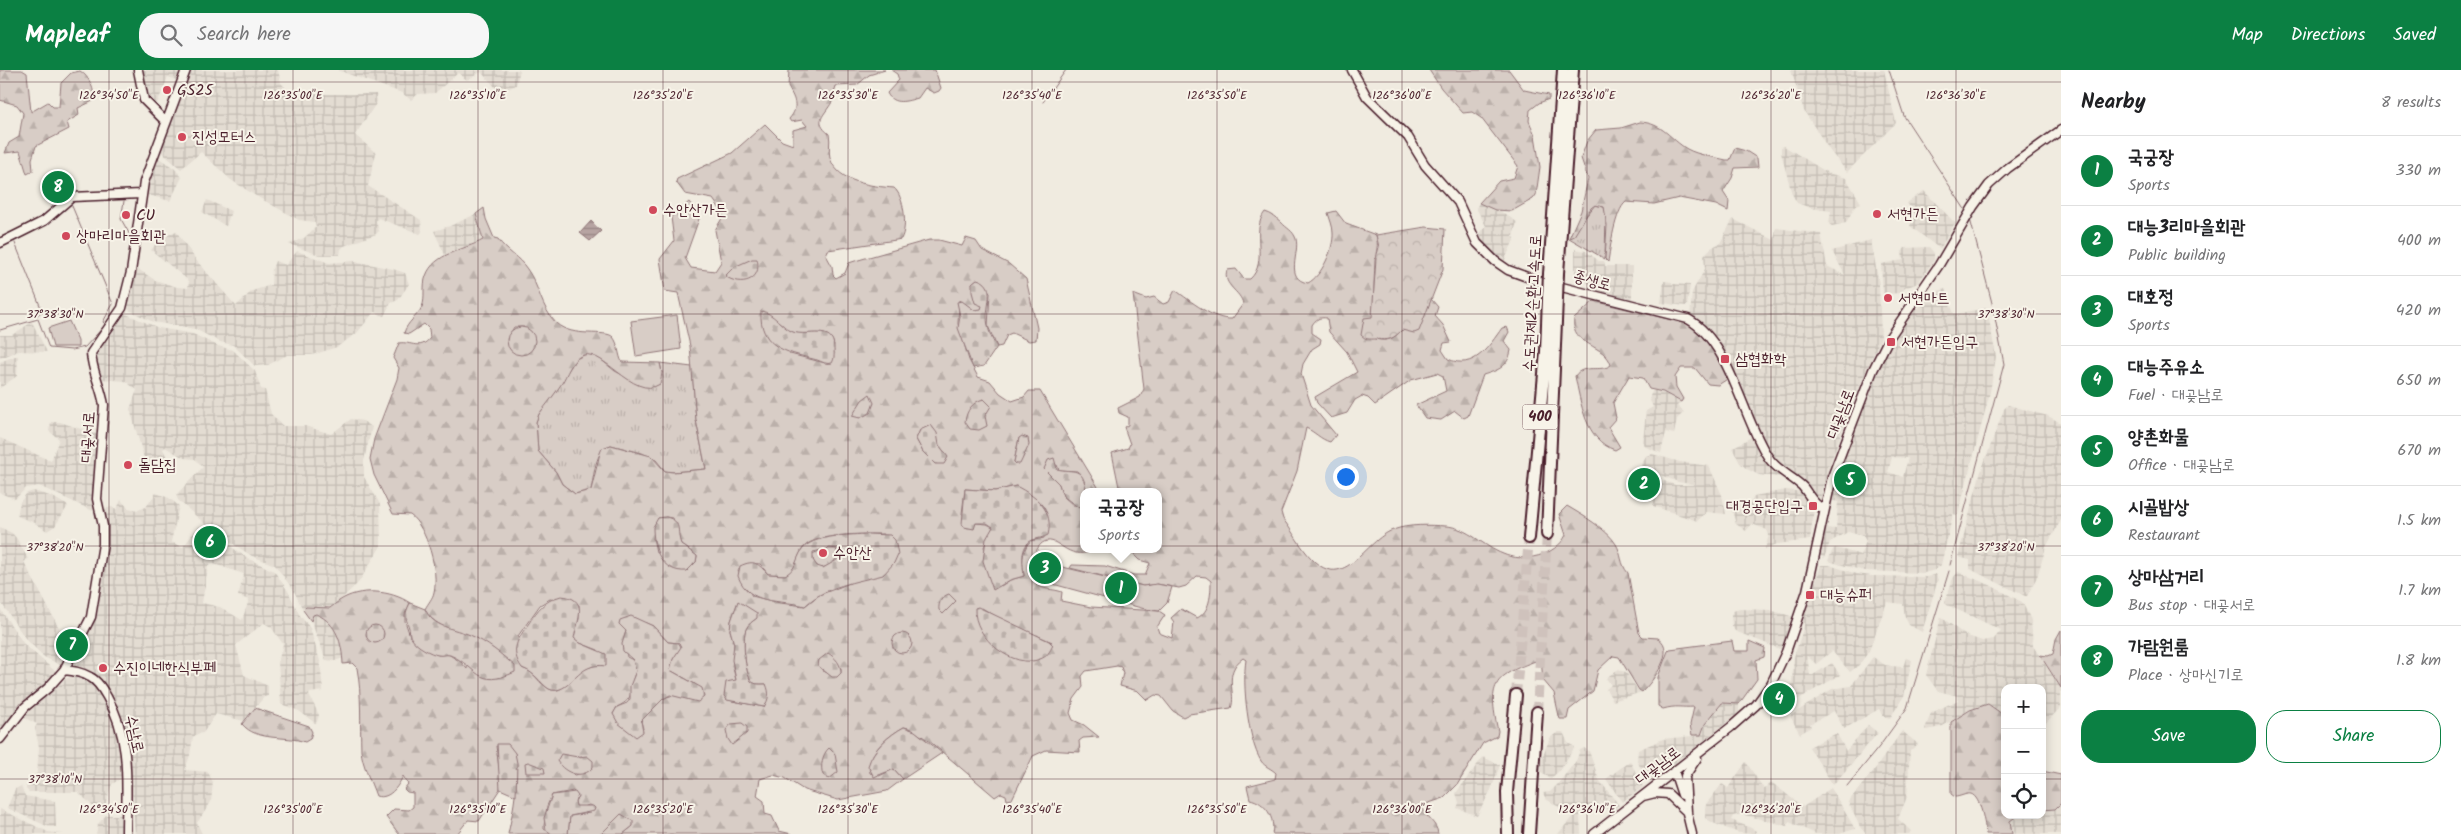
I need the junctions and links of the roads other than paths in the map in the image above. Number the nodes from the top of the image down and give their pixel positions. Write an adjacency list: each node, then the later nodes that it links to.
1 (138, 70): 6 (street)
2 (186, 70): 6 (street, 대곶서로)
3 (1352, 70): 12 (street, 종생로)
4 (1563, 70): 10 (highway, 수도권제2순환고속도로 / 400)
5 (1574, 70): 10 (highway, 수도권제2순환고속도로 / 400)
6 (166, 122): 8 (street, 대곶서로)
7 (2061, 130): 12 (street, 대곶남로)
8 (141, 194): 9 (street); 15 (street, 대곶서로)
9 (0, 243)
10 (1553, 274): 11 (highway, 수도권제2순환고속도로 / 400, bridge)
11 (1552, 297): 13 (highway, 수도권제2순환고속도로 / 400); 14 (highway, 수도권제2순환고속도로 / 400)
12 (1824, 509): 19 (street, 대곶남로)
13 (1547, 534)
14 (1529, 538)
15 (64, 670): 18 (street, 대곶서로); 23 (street, 수남로)
16 (1516, 695): 24 (highway)
17 (1537, 712): 25 (highway)
18 (0, 739)
19 (1702, 750): 20 (street, 대곶남로); 22 (street)
20 (1674, 771): 21 (street, 대곶남로); 22 (street)
21 (1639, 798): 22 (street); 26 (street, 대곶남로)
22 (1687, 812): 27 (street)
23 (126, 834)
24 (1508, 834)
25 (1529, 834)
26 (1594, 834)
27 (1692, 834)

